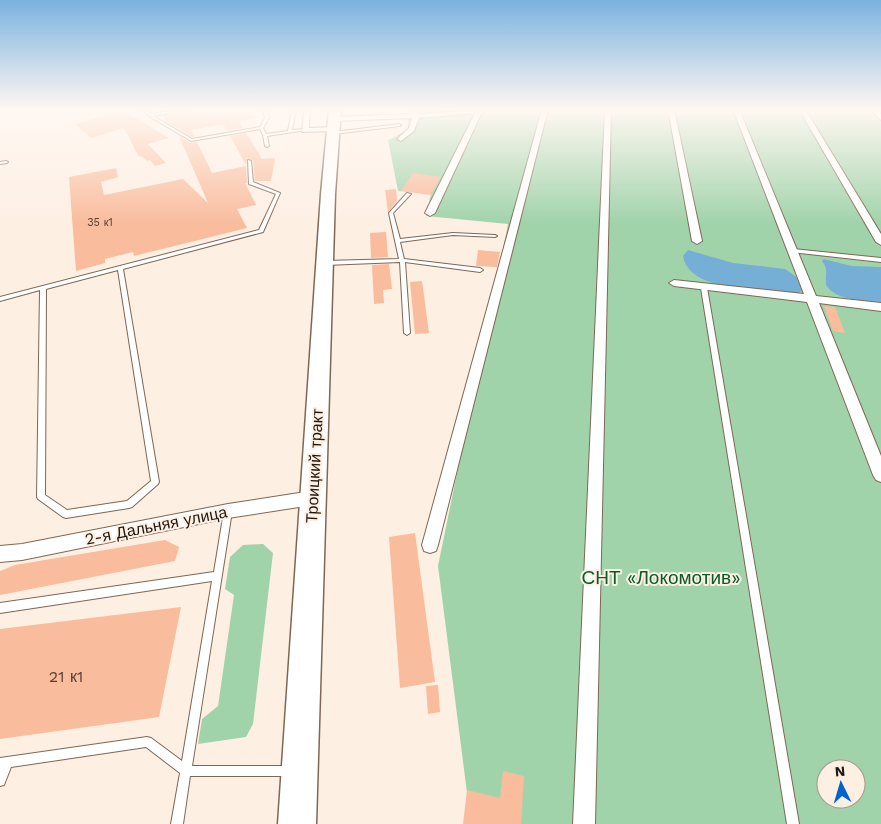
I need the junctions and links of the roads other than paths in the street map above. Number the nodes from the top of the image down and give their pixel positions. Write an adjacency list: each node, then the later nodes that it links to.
1 (333, 147): 20 (main road, Троицкий тракт)
2 (461, 147): 12 (street)
3 (535, 147): 33 (street)
4 (607, 147): 43 (street)
5 (679, 147): 15 (street)
6 (751, 147): 17 (street)
7 (825, 147): 16 (street)
8 (249, 161): 21 (lane)
9 (6, 162): 10 (lane)
10 (0, 163)
11 (409, 194): 14 (lane)
12 (430, 214)
13 (495, 236): 14 (lane)
14 (398, 241): 18 (lane)
15 (697, 241)
16 (881, 242)
17 (793, 251): 19 (lane); 26 (street)
18 (402, 260): 20 (lane); 22 (lane); 29 (lane)
19 (881, 260)
20 (324, 263): 31 (main road, Троицкий тракт)
21 (120, 268): 24 (lane); 24 (lane)
22 (480, 270)
23 (674, 283): 25 (street)
24 (43, 288): 27 (lane)
25 (704, 288): 26 (street); 44 (lane)
26 (812, 298): 28 (street); 30 (street)
27 (0, 299)
28 (881, 307)
29 (407, 332)
30 (881, 475)
31 (312, 498): 32 (street, 2-я Дальняя улица); 39 (main road, Троицкий тракт)
32 (228, 511): 34 (street, 2-я Дальняя улица); 35 (lane)
33 (430, 545)
34 (0, 554)
35 (218, 576): 36 (lane); 38 (lane)
36 (0, 608)
37 (3, 762): 38 (lane); 40 (lane)
38 (186, 771): 39 (lane); 41 (lane)
39 (300, 771): 42 (main road, Троицкий тракт)
40 (0, 781)
41 (177, 824)
42 (297, 824)
43 (584, 824)
44 (793, 824)

